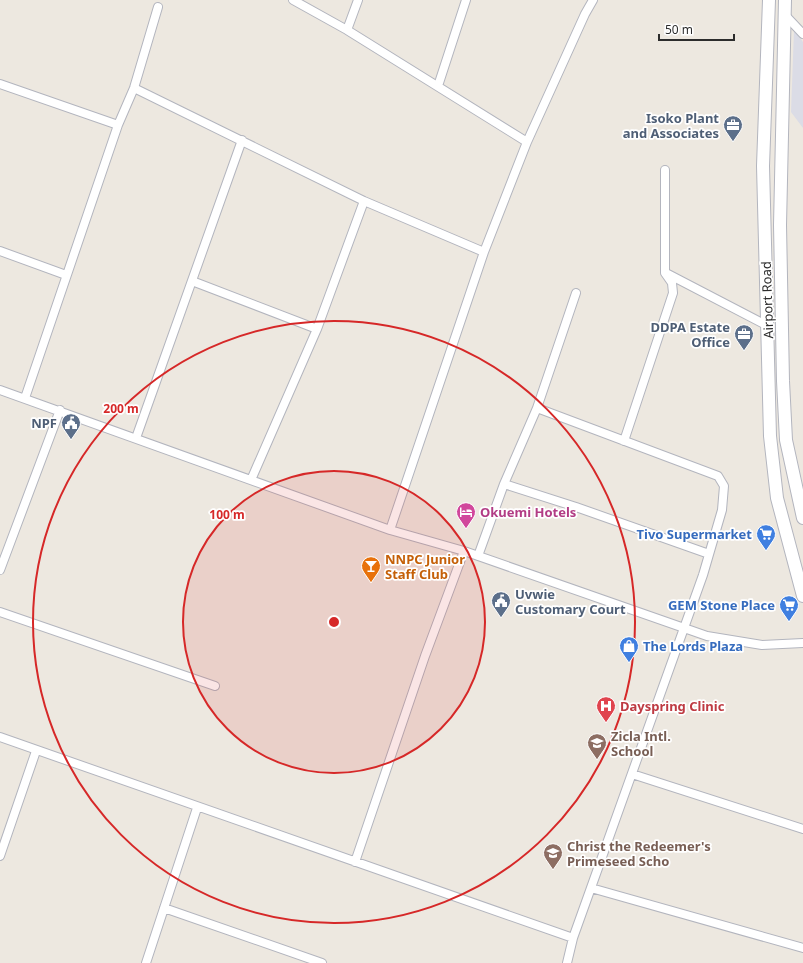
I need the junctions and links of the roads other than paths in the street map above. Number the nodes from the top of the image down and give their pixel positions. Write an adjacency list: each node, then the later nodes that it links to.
1 (293, 0): 9 (street)
2 (358, 0): 9 (street)
3 (466, 0): 12 (street)
4 (593, 0): 16 (street)
5 (769, 0): 19 (main road, Airport Road)
6 (785, 0): 8 (main road, Airport Road)
7 (158, 7): 13 (street)
8 (785, 15): 10 (street); 20 (main road, Airport Road)
9 (348, 30): 12 (street)
10 (803, 34)
11 (0, 84): 14 (street)
12 (438, 86): 16 (street)
13 (134, 88): 14 (street); 15 (street)
14 (118, 125): 24 (street)
15 (242, 140): 18 (street); 25 (street)
16 (527, 142): 22 (street)
17 (665, 170): 23 (street)
18 (364, 201): 22 (street); 28 (street)
19 (765, 225): 20 (main road); 27 (main road, Airport Road)
20 (780, 225): 37 (main road, Airport Road)
21 (0, 251): 24 (street)
22 (484, 252): 38 (street)
23 (665, 273): 27 (street); 34 (street)
24 (66, 275): 30 (street)
25 (192, 281): 28 (street); 33 (street)
26 (576, 293): 31 (street)
27 (768, 326): 43 (main road, Airport Road)
28 (317, 329): 35 (street)
29 (0, 390): 30 (street)
30 (25, 398): 32 (street)
31 (537, 408): 34 (street); 36 (street)
32 (60, 410): 33 (street); 42 (street)
33 (136, 438): 35 (street)
34 (624, 440): 40 (street)
35 (251, 480): 38 (street)
36 (504, 484): 40 (street); 41 (street)
37 (803, 518)
38 (390, 530): 39 (street)
39 (464, 551): 41 (street); 54 (street)
40 (709, 554): 45 (street)
41 (478, 556): 45 (street)
42 (0, 570)
43 (803, 596)
44 (0, 612): 47 (street)
45 (684, 628): 46 (street); 50 (street)
46 (803, 643)
47 (215, 686)
48 (0, 737): 49 (street)
49 (36, 751): 51 (street); 53 (street)
50 (632, 774): 52 (street); 55 (street)
51 (197, 808): 54 (street); 56 (street)
52 (803, 829)
53 (0, 856)
54 (355, 862): 57 (street)
55 (591, 888): 57 (street); 58 (street)
56 (164, 908): 59 (street); 60 (street)
57 (573, 938): 61 (street)
58 (803, 948)
59 (146, 963)
60 (322, 963)
61 (567, 963)

